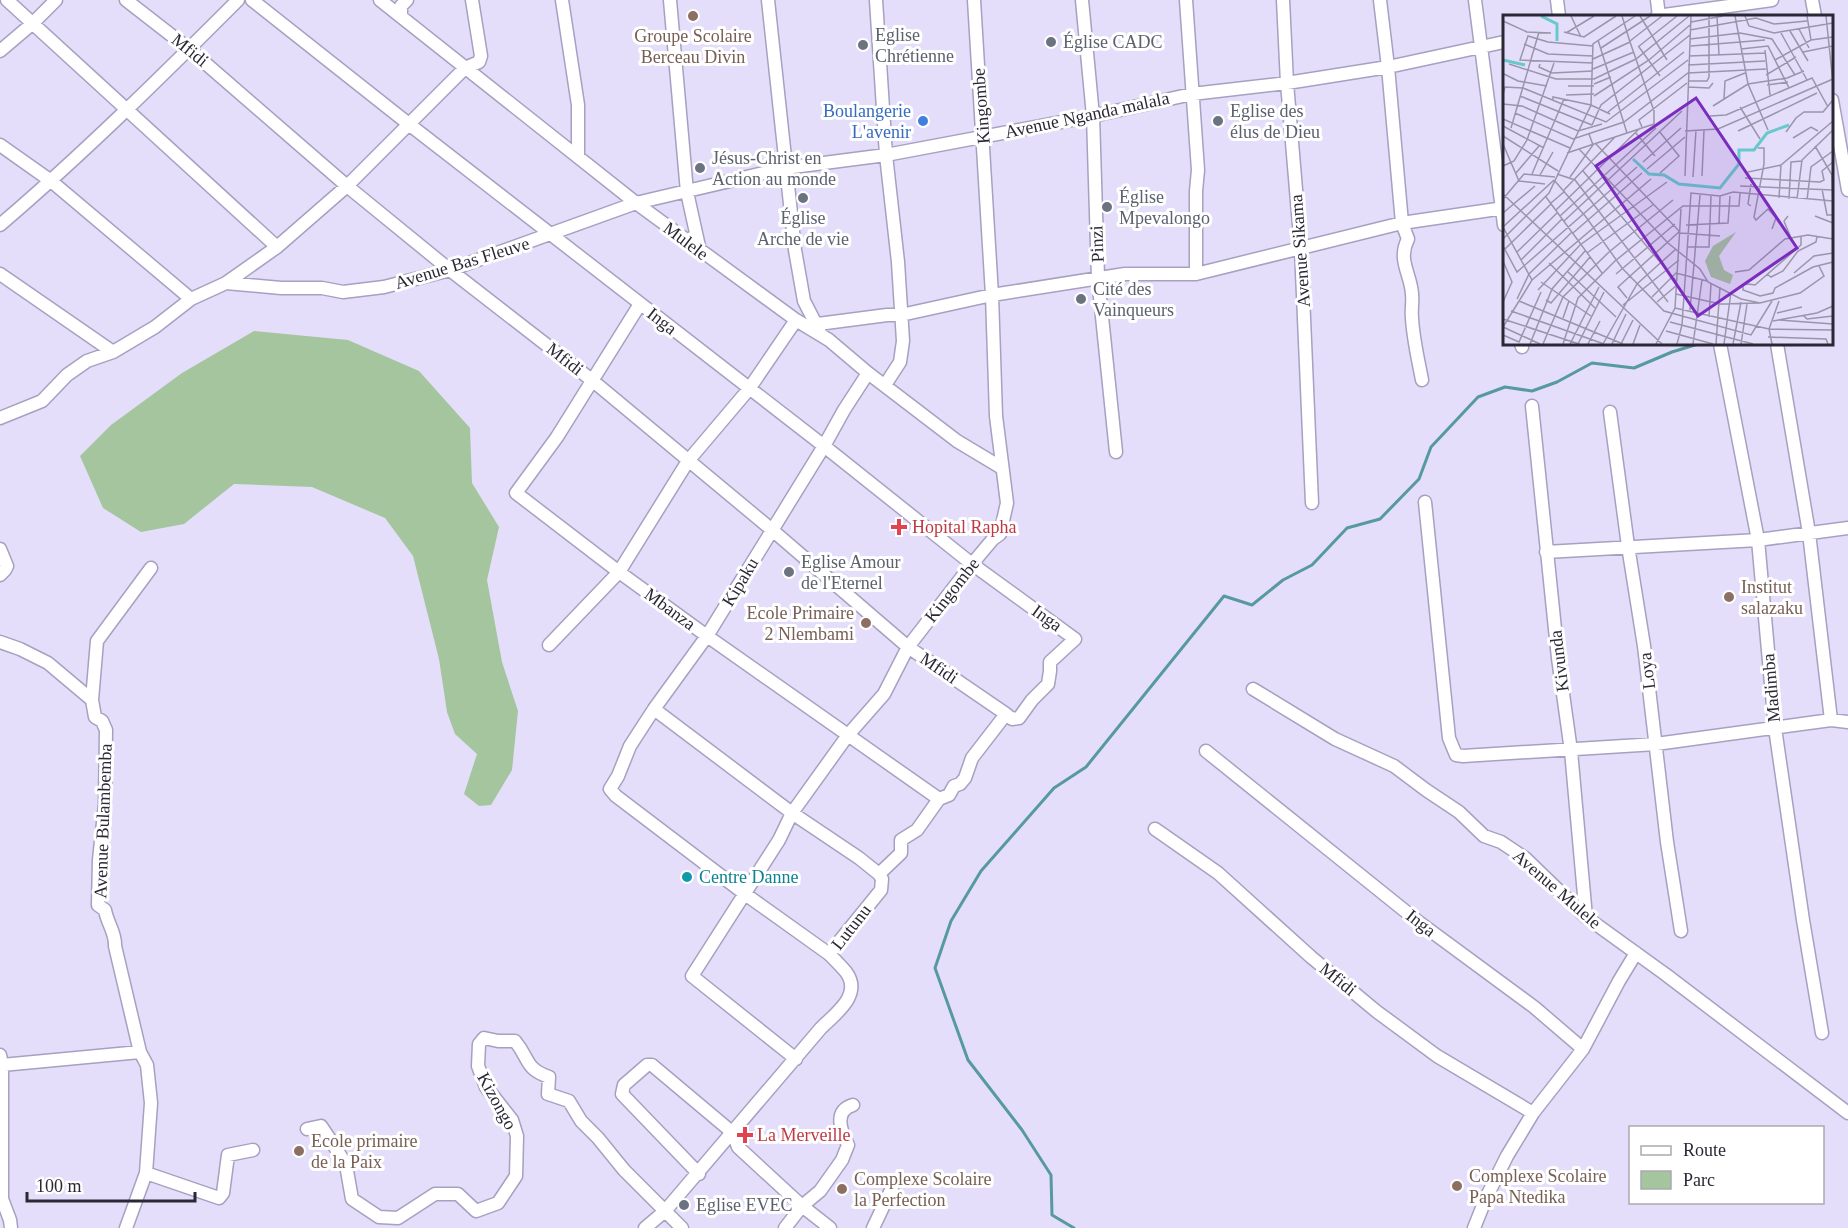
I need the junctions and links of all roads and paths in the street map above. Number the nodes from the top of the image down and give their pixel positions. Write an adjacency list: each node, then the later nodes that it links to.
1 (7, 0): 29 (street)
2 (56, 0): 29 (street)
3 (126, 0): 32 (street, Mfidi)
4 (238, 0): 32 (street)
5 (252, 0): 41 (street, Inga)
6 (380, 0): 28 (street, Mulele)
7 (407, 0): 28 (street)
8 (472, 0): 35 (street)
9 (562, 0): 46 (street)
10 (670, 0): 51 (street)
11 (768, 0): 47 (street)
12 (876, 0): 45 (street)
13 (974, 0): 42 (street, Kingombe)
14 (1082, 0): 40 (street, Pinzi)
15 (1186, 0): 37 (street)
16 (1283, 0): 36 (street, Avenue Sikama)
17 (1380, 0): 34 (street)
18 (1475, 0): 31 (street)
19 (1557, 0): 24 (street)
20 (1657, 0): 25 (street)
21 (1772, 0): 23 (street)
22 (1812, 0): 27 (street)
23 (1724, 8): 26 (street)
24 (1559, 15)
25 (1659, 15)
26 (1667, 15)
27 (1815, 15)
28 (401, 16): 35 (street, Mulele)
29 (33, 23): 33 (street); 39 (street)
30 (1503, 42): 31 (street, Avenue Nganda malala)
31 (1480, 46): 34 (street, Avenue Nganda malala); 53 (street)
32 (189, 49): 39 (street); 49 (street, Mfidi)
33 (0, 51)
34 (1388, 67): 36 (street, Avenue Nganda malala); 54 (street)
35 (465, 68): 41 (street); 46 (street, Mulele)
36 (1287, 83): 37 (street, Avenue Nganda malala); 58 (street, Avenue Sikama)
37 (1192, 94): 40 (street, Avenue Nganda malala); 62 (street)
38 (1833, 106): 44 (street)
39 (128, 109): 48 (street); 57 (street)
40 (1093, 116): 42 (street, Avenue Nganda malala); 63 (street, Pinzi)
41 (410, 126): 49 (street); 56 (street, Inga)
42 (983, 136): 45 (street, Avenue Nganda malala); 65 (street, Kingombe)
43 (0, 145): 48 (street)
44 (1840, 151): 50 (street)
45 (886, 155): 47 (street, Avenue Nganda malala); 68 (street)
46 (578, 157): 52 (street, Mulele)
47 (785, 168): 51 (street, Avenue Nganda malala); 70 (street)
48 (51, 181): 55 (street); 66 (street)
49 (347, 186): 57 (street); 60 (street, Mfidi)
50 (1848, 190)
51 (687, 192): 52 (street, Avenue Nganda malala); 59 (street)
52 (636, 203): 56 (street, Avenue Bas Fleuve); 59 (street, Mulele)
53 (1503, 208): 54 (street)
54 (1402, 224): 58 (street); 75 (street)
55 (0, 225)
56 (550, 235): 60 (street, Avenue Bas Fleuve); 67 (street, Inga)
57 (277, 247): 64 (street)
58 (1301, 249): 62 (street); 87 (street, Avenue Sikama)
59 (700, 251): 69 (street, Mulele)
60 (450, 270): 64 (street, Avenue Bas Fleuve); 76 (street, Mfidi)
61 (0, 274): 73 (street)
62 (1196, 274): 63 (street)
63 (1098, 278): 65 (street); 83 (street, Pinzi)
64 (226, 283): 66 (street, Avenue Bas Fleuve)
65 (993, 295): 68 (street); 85 (street, Kingombe)
66 (191, 299): 73 (street, Avenue Bas Fleuve)
67 (640, 304): 76 (street); 78 (street, Inga)
68 (901, 315): 70 (street); 77 (street)
69 (796, 320): 70 (street, Mulele); 78 (street)
70 (819, 329): 74 (street, Mulele)
71 (1720, 345): 91 (street, Madimba)
72 (1777, 345): 90 (street)
73 (113, 352): 81 (street, Avenue Bas Fleuve)
74 (868, 374): 77 (street, Mulele); 82 (street, Kipaku)
75 (1422, 380)
76 (593, 381): 84 (street, Mfidi); 97 (street, Mbanza)
77 (885, 385): 85 (street, Mulele)
78 (749, 388): 82 (street, Inga); 84 (street)
79 (1532, 406): 94 (street, Kivunda)
80 (1610, 412): 92 (street, Loya)
81 (3, 413)
82 (824, 446): 89 (street, Kipaku); 95 (street, Inga)
83 (1116, 452)
84 (688, 461): 89 (street, Mfidi); 97 (street)
85 (1002, 468): 95 (street, Kingombe)
86 (1425, 502): 113 (street)
87 (1312, 503)
88 (1848, 528): 90 (street)
89 (771, 530): 99 (street, Kipaku); 102 (street, Mfidi)
90 (1809, 533): 91 (street); 107 (street)
91 (1758, 540): 92 (street); 109 (street, Madimba)
92 (1628, 546): 94 (street); 111 (street, Loya)
93 (0, 549): 98 (street)
94 (1546, 552): 113 (street, Kivunda)
95 (972, 564): 102 (street, Kingombe); 106 (street, Inga)
96 (152, 568): 104 (street)
97 (619, 572): 99 (street, Mbanza); 101 (street)
98 (0, 575)
99 (707, 636): 105 (street, Kipaku); 110 (street, Mbanza)
100 (0, 642): 104 (street)
101 (549, 645)
102 (908, 647): 106 (street, Mfidi); 110 (street, Kingombe)
103 (1253, 689): 119 (street, Avenue Mulele)
104 (92, 700): 125 (street, Avenue Bulambemba)
105 (654, 709): 115 (street); 118 (street, Kipaku)
106 (1006, 714): 114 (street)
107 (1831, 720): 108 (street); 109 (street)
108 (1848, 722)
109 (1775, 728): 111 (street); 123 (street, Madimba)
110 (848, 735): 114 (street, Mbanza); 115 (street, Kingombe)
111 (1656, 744): 113 (street); 120 (street, Loya)
112 (1206, 751): 124 (street, Inga)
113 (1571, 751): 119 (street, Kivunda)
114 (939, 799): 117 (street)
115 (792, 813): 117 (street); 118 (street, Kingombe)
116 (1155, 829): 129 (street, Mfidi)
117 (879, 874): 122 (street, Lutunu)
118 (745, 894): 122 (street); 126 (street, Kingombe)
119 (1586, 917): 121 (street, Avenue Mulele)
120 (1681, 931)
121 (1636, 953): 124 (street); 130 (street, Avenue Mulele)
122 (829, 954): 126 (street, Lutunu)
123 (1822, 1033)
124 (1583, 1049): 129 (street)
125 (140, 1052): 127 (street); 134 (street, Avenue Bulambemba)
126 (796, 1059): 132 (street, Lutunu)
127 (1, 1060): 139 (street)
128 (853, 1105): 137 (street)
129 (1533, 1113): 146 (street)
130 (1848, 1113)
131 (307, 1129): 138 (street, Kizongo)
132 (733, 1133): 135 (street, Lutunu); 135 (street); 137 (street)
133 (253, 1150): 134 (street)
134 (146, 1173): 140 (street, Avenue Bulambemba)
135 (699, 1174): 138 (street, Lutunu)
136 (891, 1188): 145 (street)
137 (802, 1206): 143 (street); 144 (street)
138 (665, 1211): 141 (street, Lutunu); 142 (street)
139 (11, 1228)
140 (126, 1228)
141 (645, 1228)
142 (682, 1228)
143 (785, 1228)
144 (830, 1228)
145 (873, 1228)
146 (1474, 1228)

